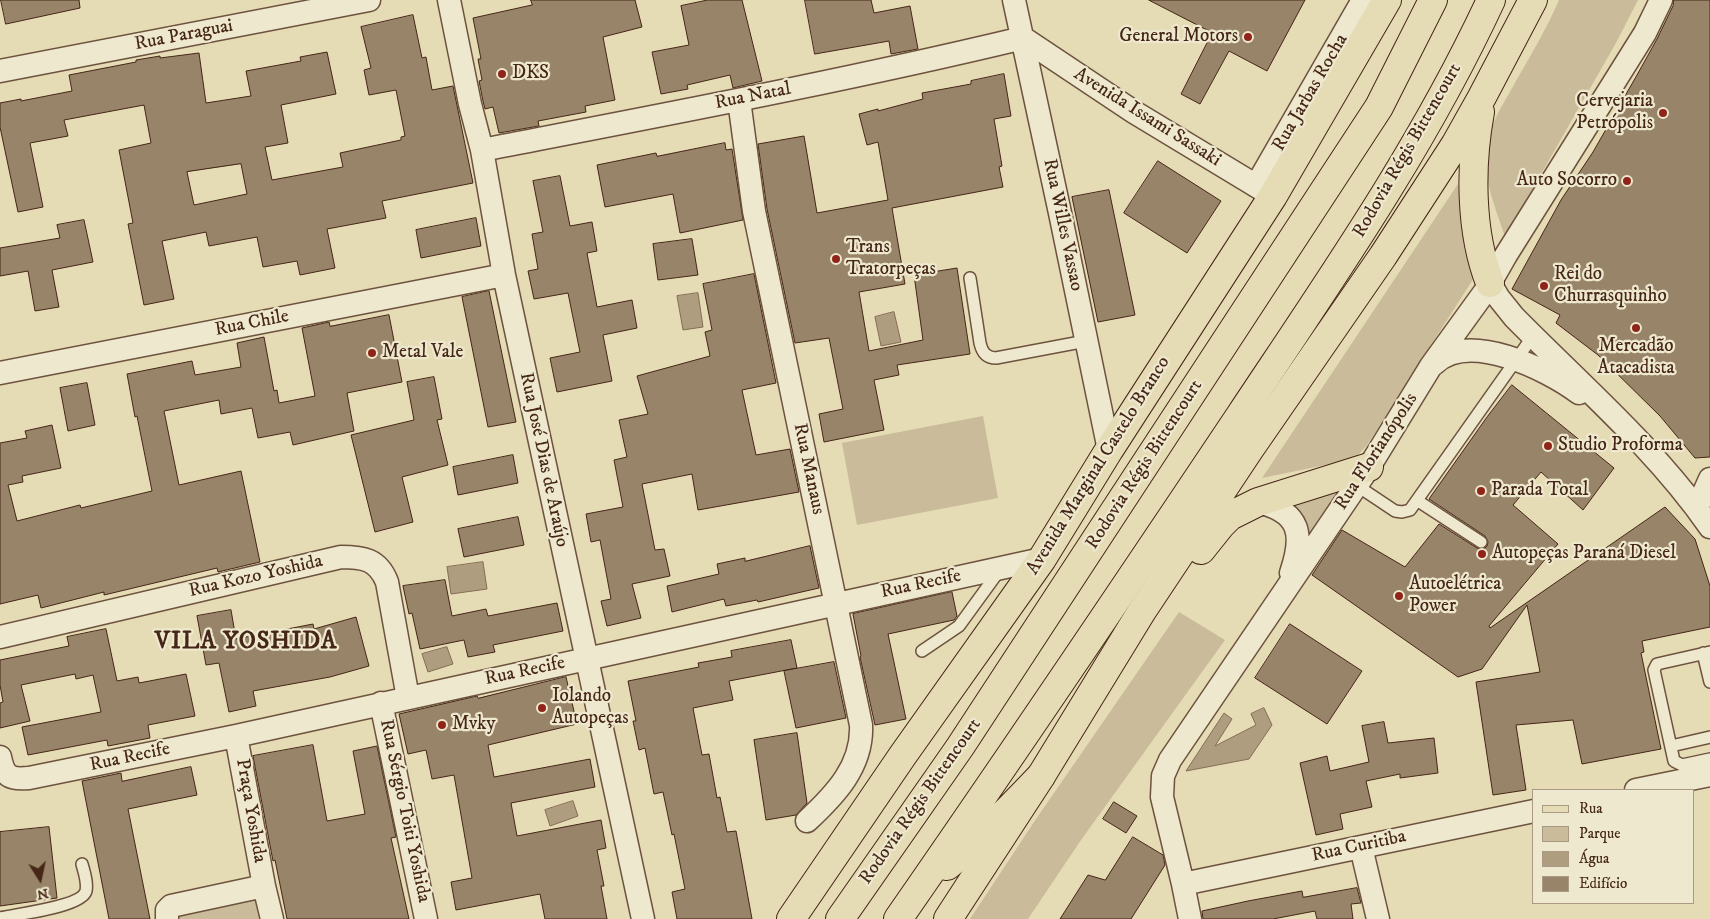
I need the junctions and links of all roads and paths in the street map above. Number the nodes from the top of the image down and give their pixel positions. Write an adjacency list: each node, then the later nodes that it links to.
1 (369, 0): 10 (street, Rua Paraguai)
2 (449, 0): 13 (street, Rua José Dias de Araújo)
3 (1014, 0): 9 (street, Rua Willes Vassao)
4 (1433, 0): 65 (main road, Rodovia Régis Bittencourt)
5 (1491, 0): 58 (main road, Rodovia Régis Bittencourt)
6 (1533, 0): 11 (main road)
7 (1661, 0): 17 (street, Rua Florianópolis)
8 (1370, 9): 14 (main road, Avenida Marginal Castelo Branco)
9 (1023, 38): 12 (street, Rua Natal); 14 (street, Avenida Issami Sassaki); 19 (street, Rua Willes Vassao)
10 (0, 71)
11 (1482, 97): 17 (main road); 36 (main road)
12 (739, 100): 13 (street, Rua Natal); 35 (street, Rua Manaus)
13 (482, 150): 15 (street, Rua José Dias de Araújo)
14 (1265, 191): 24 (main road, Avenida Marginal Castelo Branco)
15 (504, 275): 22 (street, Rua Chile); 40 (street, Rua José Dias de Araújo)
16 (970, 278): 19 (lane)
17 (1490, 283): 18 (street); 21 (street, Rua Florianópolis)
18 (1533, 336): 20 (lane); 23 (street)
19 (1086, 341): 24 (street, Rua Willes Vassao)
20 (1516, 360): 21 (street); 23 (street); 27 (lane)
21 (1431, 366): 25 (street, Rua Florianópolis)
22 (0, 372)
23 (1633, 436): 29 (street)
24 (1108, 450): 32 (main road, Avenida Marginal Castelo Branco)
25 (1362, 476): 27 (lane); 28 (main road); 34 (street, Rua Florianópolis)
26 (1710, 479): 29 (street)
27 (1418, 501): 31 (lane)
28 (1258, 502): 34 (street); 36 (main road)
29 (1697, 508): 30 (street)
30 (1710, 527)
31 (1480, 542)
32 (1042, 559): 33 (street, Rua Recife); 64 (main road, Avenida Marginal Castelo Branco)
33 (1002, 568): 35 (street, Rua Recife); 38 (lane)
34 (1284, 592): 56 (street, Rua Florianópolis)
35 (836, 603): 40 (street, Rua Recife); 53 (street, Rua Manaus)
36 (1142, 611): 50 (main road)
37 (0, 637): 42 (street, Rua Kozo Yoshida)
38 (922, 651)
39 (1706, 652): 41 (lane); 46 (lane)
40 (586, 658): 42 (street, Rua Recife); 63 (street, Rua José Dias de Araújo)
41 (1710, 682)
42 (408, 698): 43 (street, Rua Recife)
43 (381, 703): 44 (street, Rua Recife); 62 (street, Rua Sérgio Toiti Yoshida)
44 (236, 736): 48 (street, Rua Recife); 57 (street, Praça Yoshida)
45 (1710, 738): 46 (lane)
46 (1671, 746): 47 (lane)
47 (1710, 759)
48 (4, 766)
49 (1710, 775): 51 (street)
50 (1041, 776): 58 (main road); 67 (main road)
51 (1641, 789)
52 (1532, 811): 54 (street, Rua Curitiba)
53 (807, 821)
54 (1361, 847): 56 (street, Rua Curitiba); 69 (street)
55 (82, 864): 59 (lane)
56 (1183, 884): 68 (street, Rua Florianópolis)
57 (264, 886): 60 (street, Praça Yoshida); 61 (street, Praça Yoshida)
58 (922, 886): 66 (main road, Rodovia Régis Bittencourt)
59 (0, 918)
60 (166, 919)
61 (272, 919)
62 (426, 919)
63 (643, 919)
64 (792, 919)
65 (840, 919)
66 (898, 919)
67 (948, 919)
68 (1190, 919)
69 (1378, 919)

